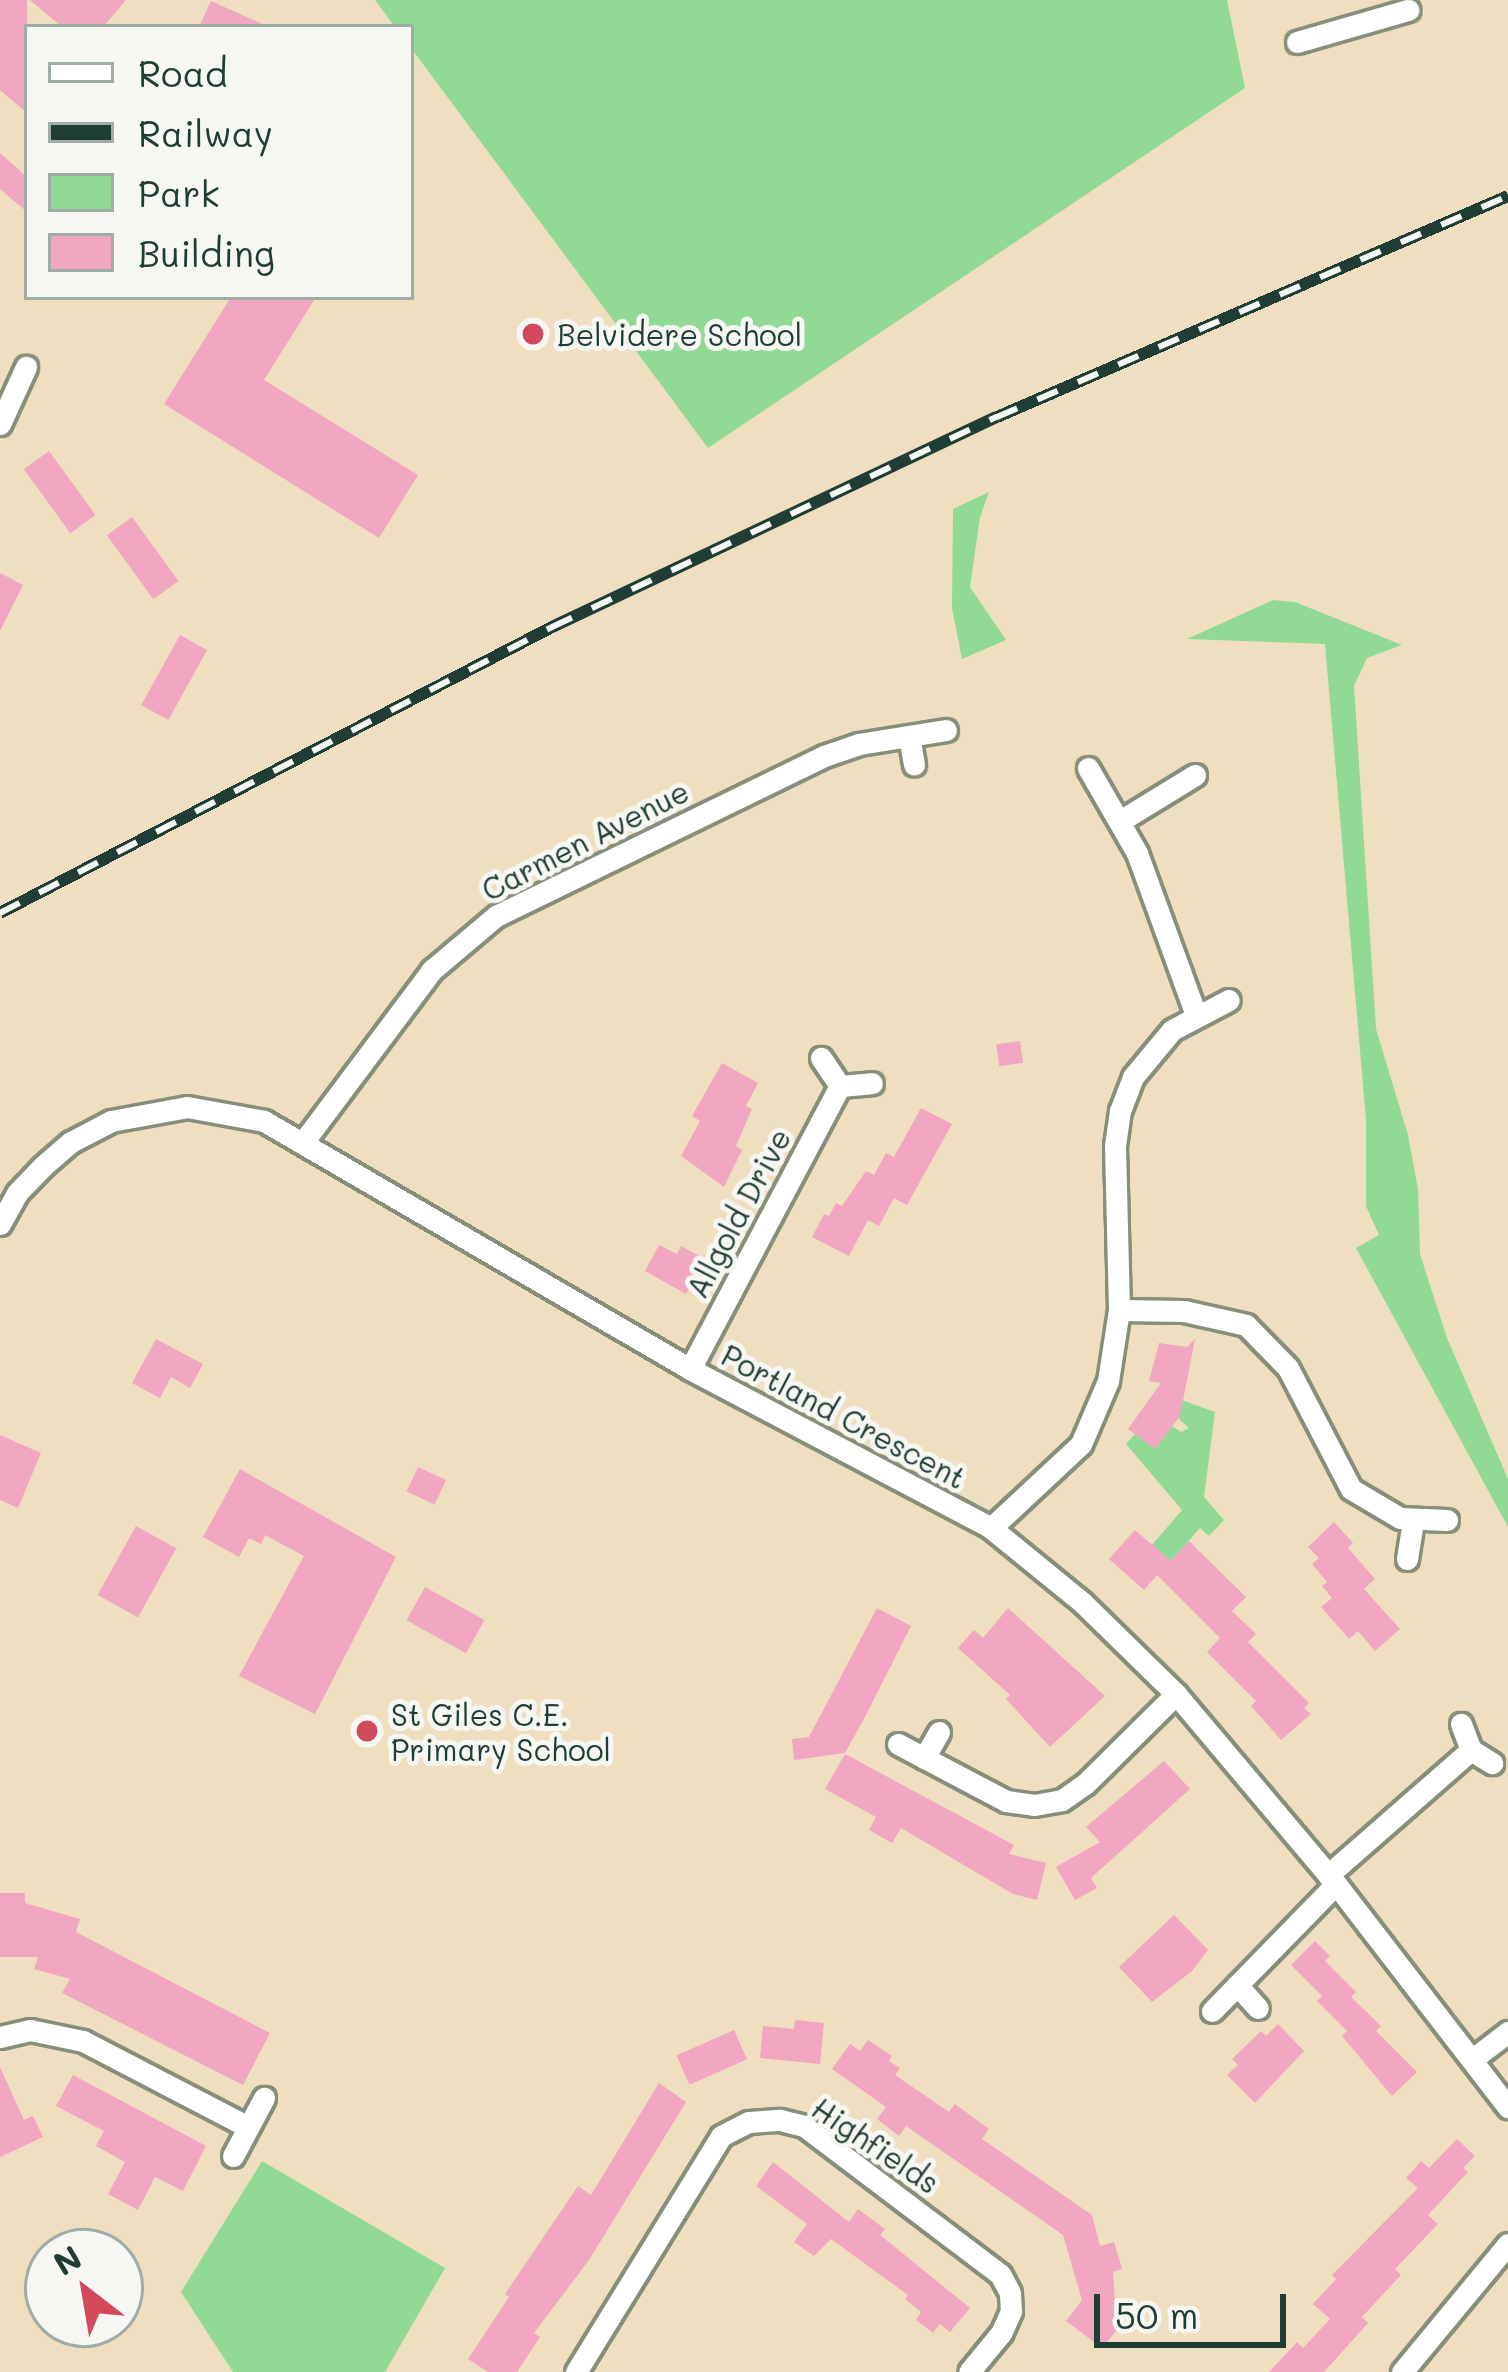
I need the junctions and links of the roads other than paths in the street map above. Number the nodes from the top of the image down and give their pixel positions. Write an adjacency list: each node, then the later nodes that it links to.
1 (1356, 0): 3 (street)
2 (1408, 10): 3 (street)
3 (1362, 23): 4 (street)
4 (1298, 42)
5 (26, 367): 6 (street)
6 (0, 424)
7 (946, 730): 8 (street, Carmen Avenue)
8 (909, 736): 9 (street); 18 (street, Carmen Avenue)
9 (914, 765)
10 (1088, 768): 12 (street)
11 (1195, 775): 12 (street)
12 (1120, 821): 14 (street)
13 (1229, 1000): 14 (street)
14 (1196, 1015): 20 (street)
15 (821, 1058): 17 (street)
16 (872, 1083): 17 (street)
17 (840, 1086): 21 (street, Allgold Drive)
18 (304, 1141): 19 (street, Portland Crescent); 21 (street, Portland Crescent)
19 (0, 1224)
20 (1120, 1310): 23 (street); 24 (street)
21 (690, 1369): 24 (street, Portland Crescent)
22 (1448, 1520): 23 (street)
23 (1413, 1521): 25 (street)
24 (992, 1528): 26 (street, Portland Crescent)
25 (1407, 1558)
26 (1176, 1694): 31 (street); 33 (street, Portland Crescent)
27 (1461, 1724): 30 (street)
28 (939, 1732): 31 (street)
29 (898, 1744): 31 (street)
30 (1471, 1750): 32 (street); 33 (street)
31 (924, 1758)
32 (1492, 1763)
33 (1332, 1880): 34 (street); 39 (street, Portland Crescent)
34 (1237, 1985): 35 (street); 36 (street)
35 (1258, 2008)
36 (1212, 2011)
37 (1508, 2032): 39 (street)
38 (0, 2037): 42 (street)
39 (1474, 2058): 41 (street, Portland Crescent)
40 (264, 2098): 42 (street)
41 (1508, 2107)
42 (248, 2127): 43 (street)
43 (233, 2156)
44 (1508, 2244): 47 (street)
45 (576, 2372): 46 (street, Highfields)
46 (969, 2372)
47 (1402, 2372)

